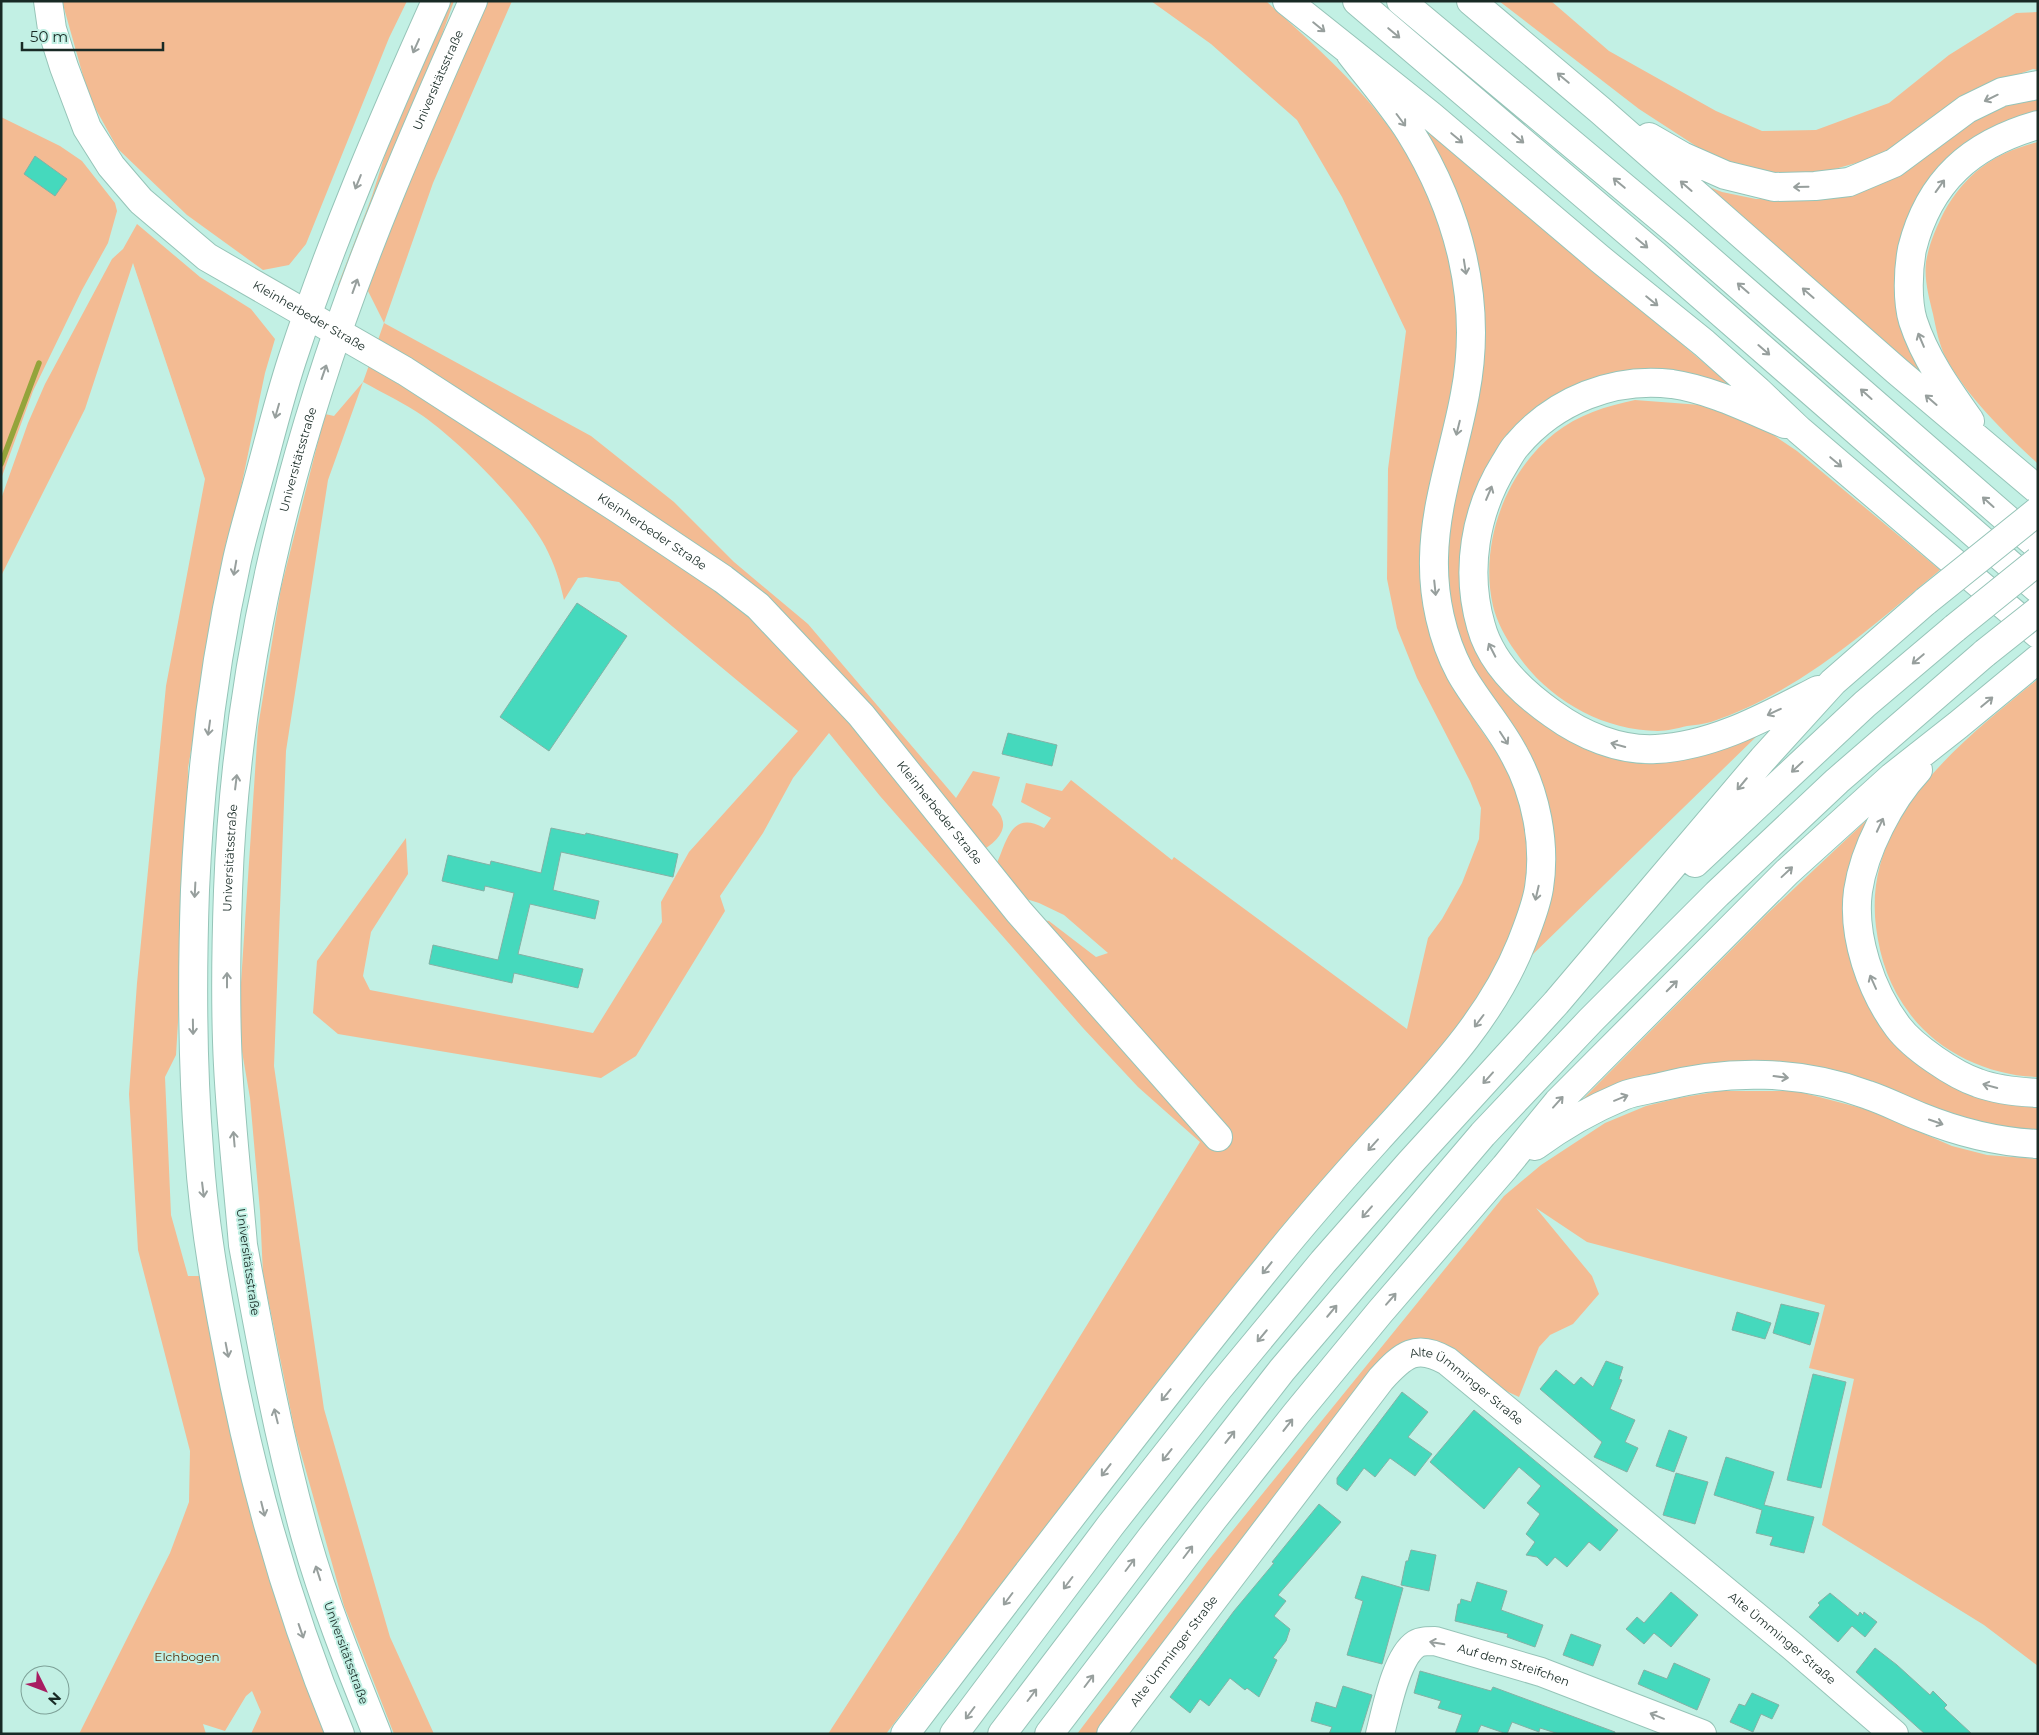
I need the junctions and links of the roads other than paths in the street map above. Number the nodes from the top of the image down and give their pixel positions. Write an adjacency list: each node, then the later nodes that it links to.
1 (48, 1): 12 (main road, Kleinherbeder Straße)
2 (436, 1): 12 (main road, one-way to 12)
3 (473, 1): 13 (main road, Universitätsstraße, one-way to 3)
4 (1287, 1): 8 (main road, one-way to 8)
5 (1357, 1): 20 (main road, one-way to 20)
6 (1401, 1): 18 (main road, one-way to 6)
7 (1471, 1): 10 (main road, one-way to 7)
8 (1350, 53): 14 (main road, one-way to 14); 33 (main road, one-way to 33)
9 (2038, 85): 10 (main road, one-way to 10)
10 (1600, 110): 15 (main road, one-way to 10)
11 (2038, 125): 15 (main road, one-way to 11)
12 (308, 315): 13 (main road, Kleinherbeder Straße); 31 (main road, one-way to 31)
13 (338, 331): 28 (main road, Kleinherbeder Straße); 32 (main road, Universitätsstraße, one-way to 13)
14 (1799, 430): 22 (main road, one-way to 22); 24 (main road, one-way to 14)
15 (1994, 454): 16 (main road)
16 (2038, 490)
17 (2038, 511): 24 (main road, bridge)
18 (2038, 546)
19 (2038, 560): 26 (main road, one-way to 26, bridge)
20 (2038, 589)
21 (2038, 611): 35 (main road, one-way to 21, bridge)
22 (2038, 634)
23 (2038, 659): 25 (main road, one-way to 23)
24 (1833, 682): 26 (main road, one-way to 26)
25 (1958, 725): 27 (main road, one-way to 25); 30 (main road, one-way to 25)
26 (1556, 1003): 34 (main road, one-way to 34)
27 (2038, 1093)
28 (1218, 1136)
29 (2038, 1144): 30 (main road, one-way to 29)
30 (1505, 1168): 36 (main road, one-way to 30)
31 (340, 1734)
32 (377, 1734)
33 (904, 1734)
34 (954, 1734)
35 (1002, 1734)
36 (1049, 1734)
37 (1111, 1734): 40 (main road, Alte Ümminger Straße)
38 (1380, 1734): 39 (main road, Auf dem Streifchen, one-way to 38)
39 (1702, 1734)
40 (1894, 1734)

